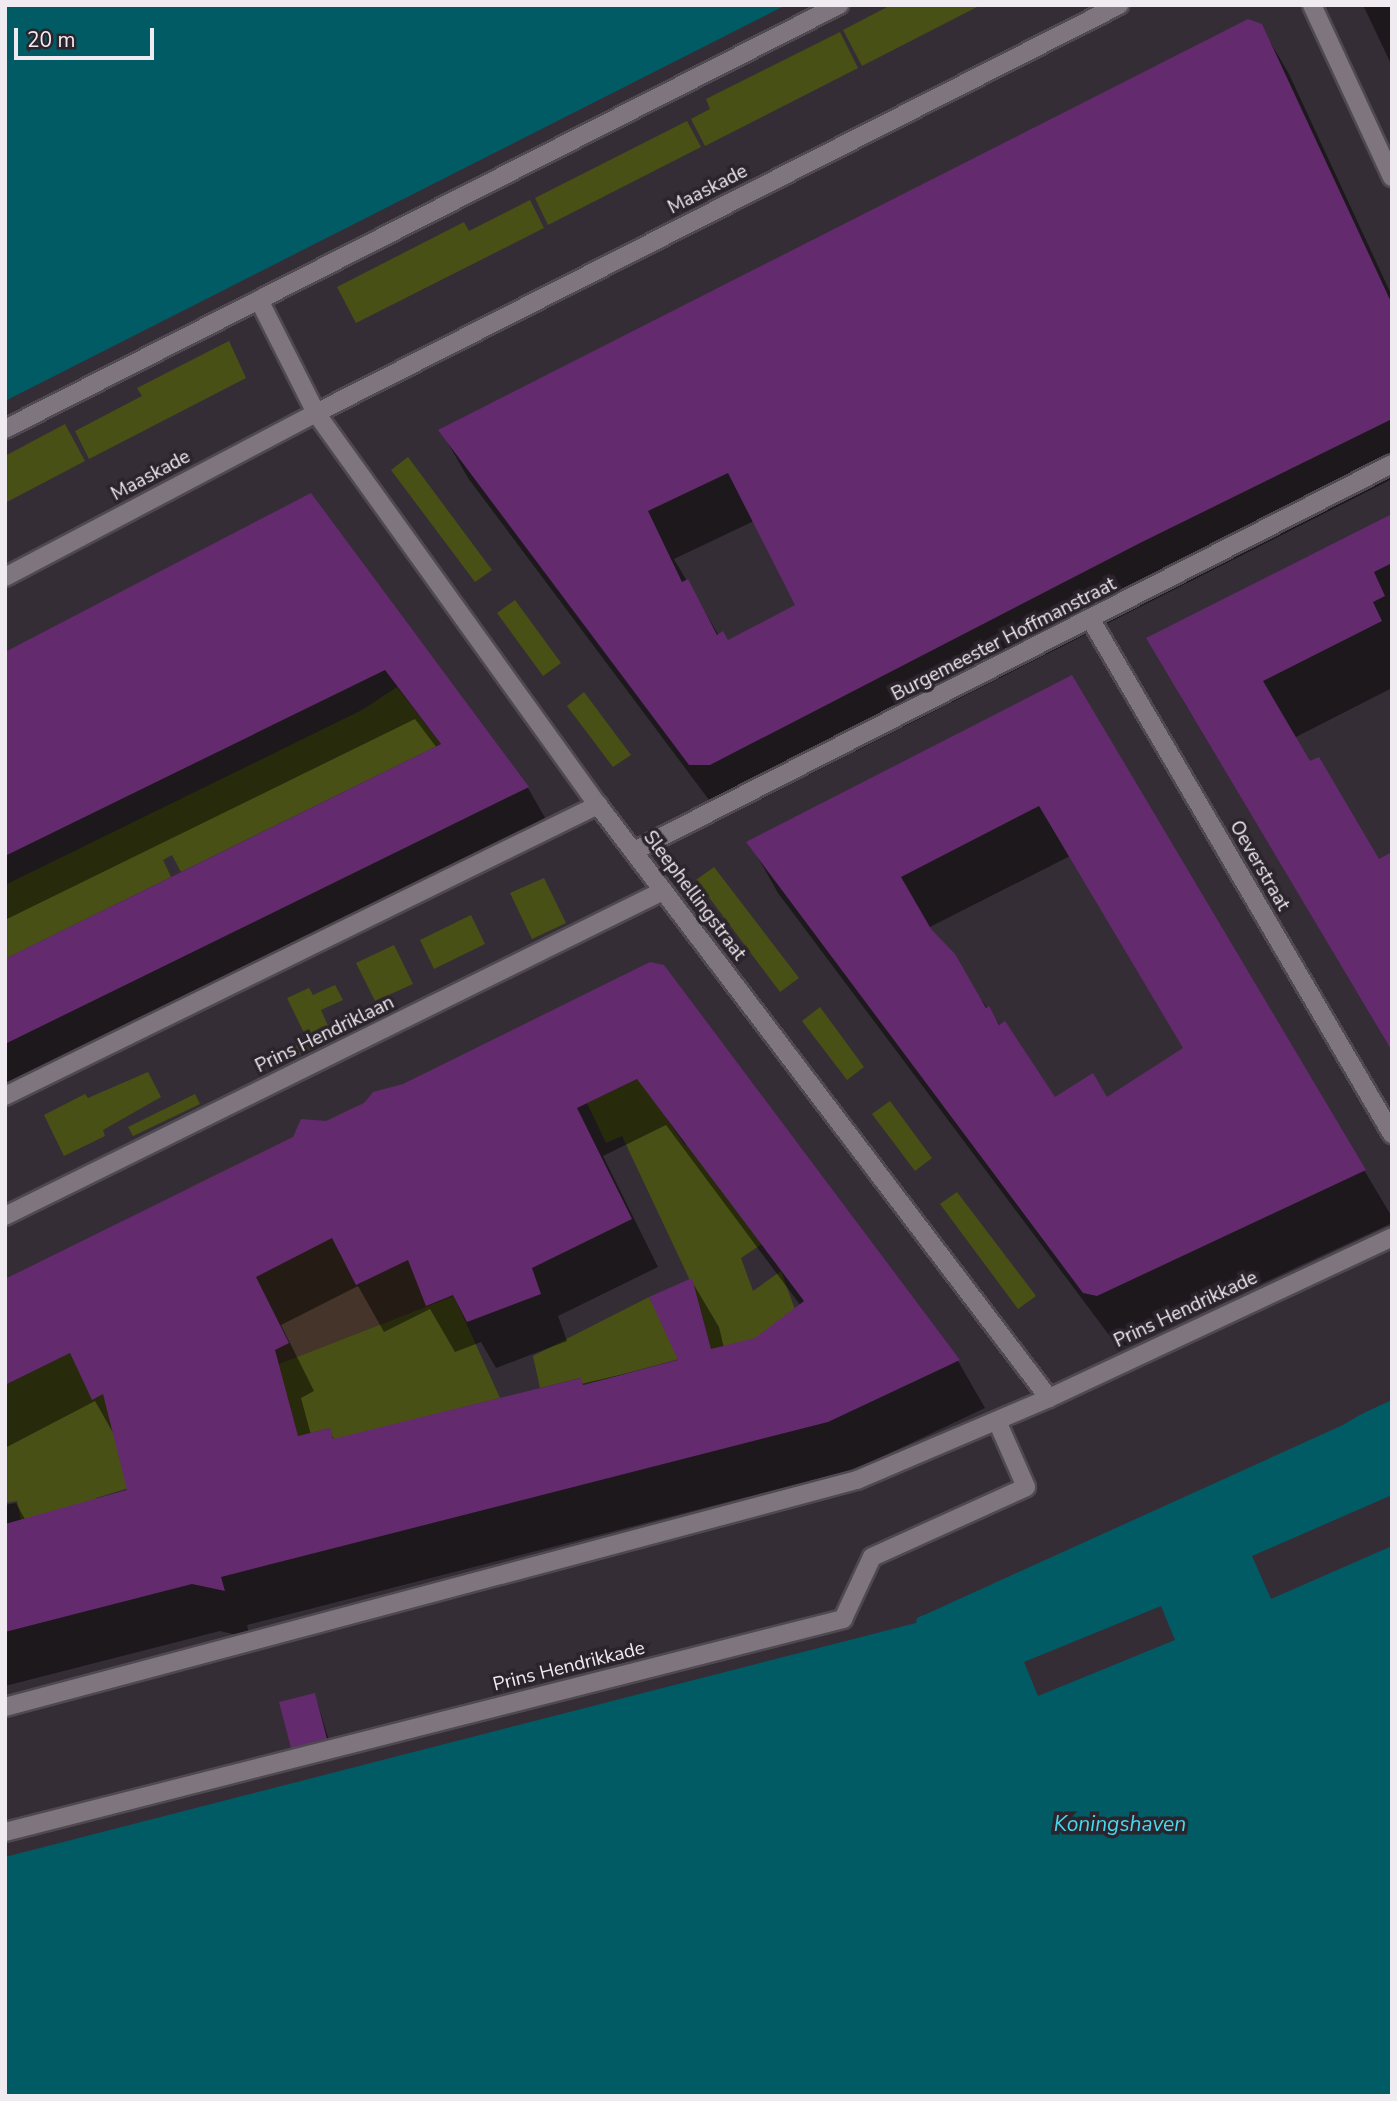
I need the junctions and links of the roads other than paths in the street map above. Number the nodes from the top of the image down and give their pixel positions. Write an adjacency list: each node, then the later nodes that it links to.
1 (839, 5): 5 (street)
2 (1119, 5): 6 (street, Maaskade)
3 (1312, 5): 4 (street)
4 (1392, 177)
5 (259, 300): 6 (street); 7 (street)
6 (316, 413): 9 (street, Maaskade); 11 (street, Sleephellingstraat)
7 (5, 429)
8 (1392, 464): 10 (street, Burgemeester Hoffmanstraat)
9 (5, 577)
10 (1091, 620): 12 (street, Burgemeester Hoffmanstraat); 15 (street, Oeverstraat)
11 (598, 805): 12 (street, Sleephellingstraat); 14 (street)
12 (634, 851): 13 (street, Sleephellingstraat)
13 (663, 891): 16 (street, Prins Hendriklaan); 18 (street, Sleephellingstraat)
14 (5, 1096)
15 (1392, 1134)
16 (5, 1216)
17 (1392, 1237): 18 (street, Prins Hendrikkade)
18 (1049, 1398): 19 (street, Prins Hendrikkade)
19 (997, 1421): 20 (street, Prins Hendrikkade); 21 (street, Prins Hendrikkade)
20 (5, 1707)
21 (5, 1832)

